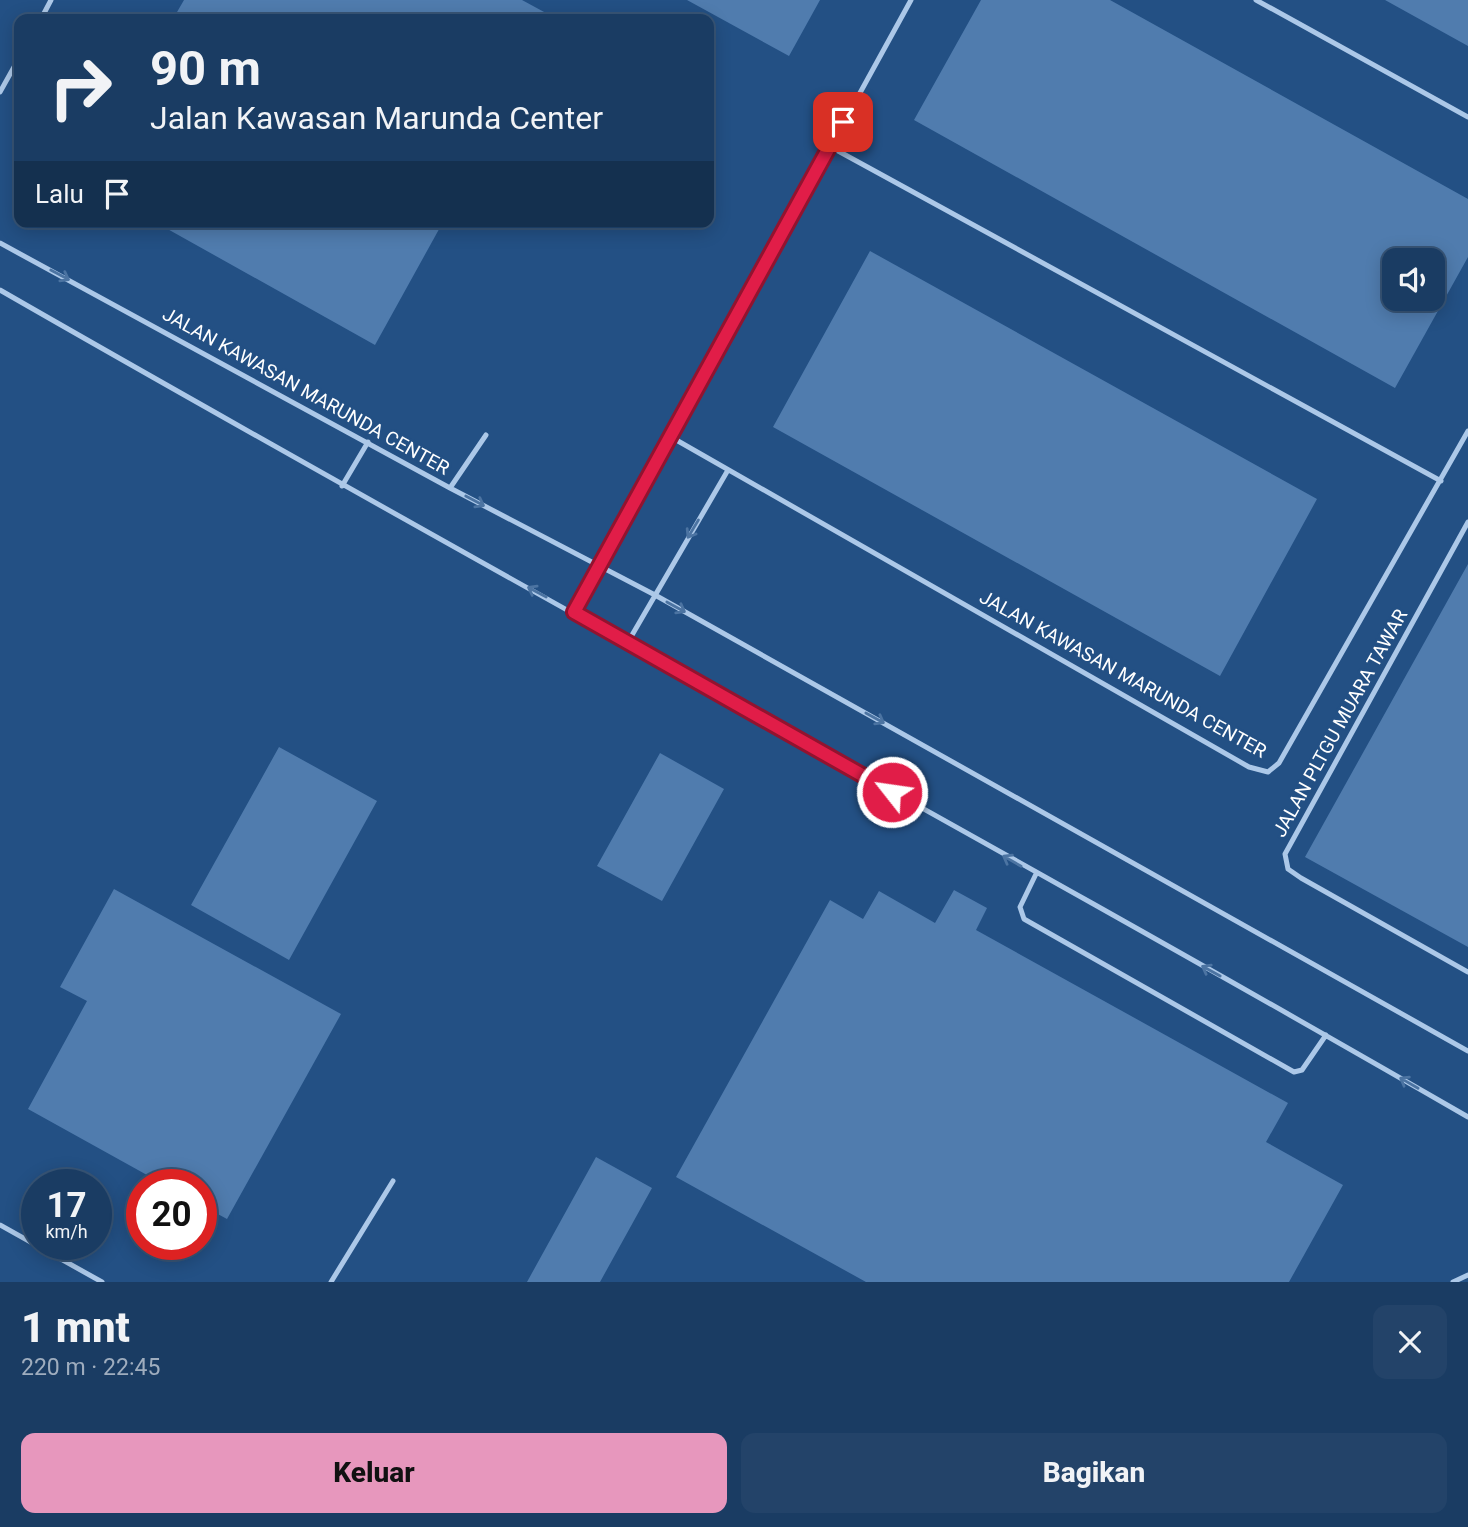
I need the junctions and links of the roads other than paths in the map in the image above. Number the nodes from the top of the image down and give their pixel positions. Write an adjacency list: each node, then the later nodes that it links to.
1 (911, 0): 6 (lane)
2 (1256, 0): 5 (lane)
3 (14, 67): 4 (lane)
4 (0, 92)
5 (1468, 117)
6 (829, 146): 11 (lane); 14 (lane)
7 (0, 243): 12 (lane, JALAN KAWASAN MARUNDA CENTER, one-way to 12)
8 (0, 290): 15 (lane)
9 (1468, 431): 14 (lane, JALAN KAWASAN MARUNDA CENTER)
10 (486, 435): 16 (lane)
11 (671, 437): 13 (lane, JALAN KAWASAN MARUNDA CENTER); 18 (lane)
12 (368, 442): 15 (lane); 16 (lane, JALAN KAWASAN MARUNDA CENTER)
13 (728, 470): 14 (lane, JALAN KAWASAN MARUNDA CENTER); 19 (lane, one-way to 19)
14 (1441, 481)
15 (342, 486): 20 (lane, one-way to 15)
16 (450, 488): 18 (lane, JALAN KAWASAN MARUNDA CENTER, one-way to 18)
17 (1468, 522): 23 (lane, JALAN PLTGU MUARA TAWAR)
18 (597, 567): 19 (lane, JALAN KAWASAN MARUNDA CENTER); 20 (lane)
19 (655, 595): 21 (lane); 25 (lane, JALAN KAWASAN MARUNDA CENTER, one-way to 25)
20 (574, 612): 21 (lane)
21 (628, 642): 22 (lane, one-way to 21)
22 (1036, 874): 24 (lane, one-way to 22); 24 (lane)
23 (1468, 972)
24 (1326, 1035): 26 (lane, one-way to 24)
25 (1468, 1051)
26 (1468, 1117)
27 (393, 1181): 31 (lane)
28 (0, 1225): 30 (lane)
29 (1468, 1275): 32 (lane)
30 (102, 1282)
31 (331, 1282)
32 (1453, 1282)

